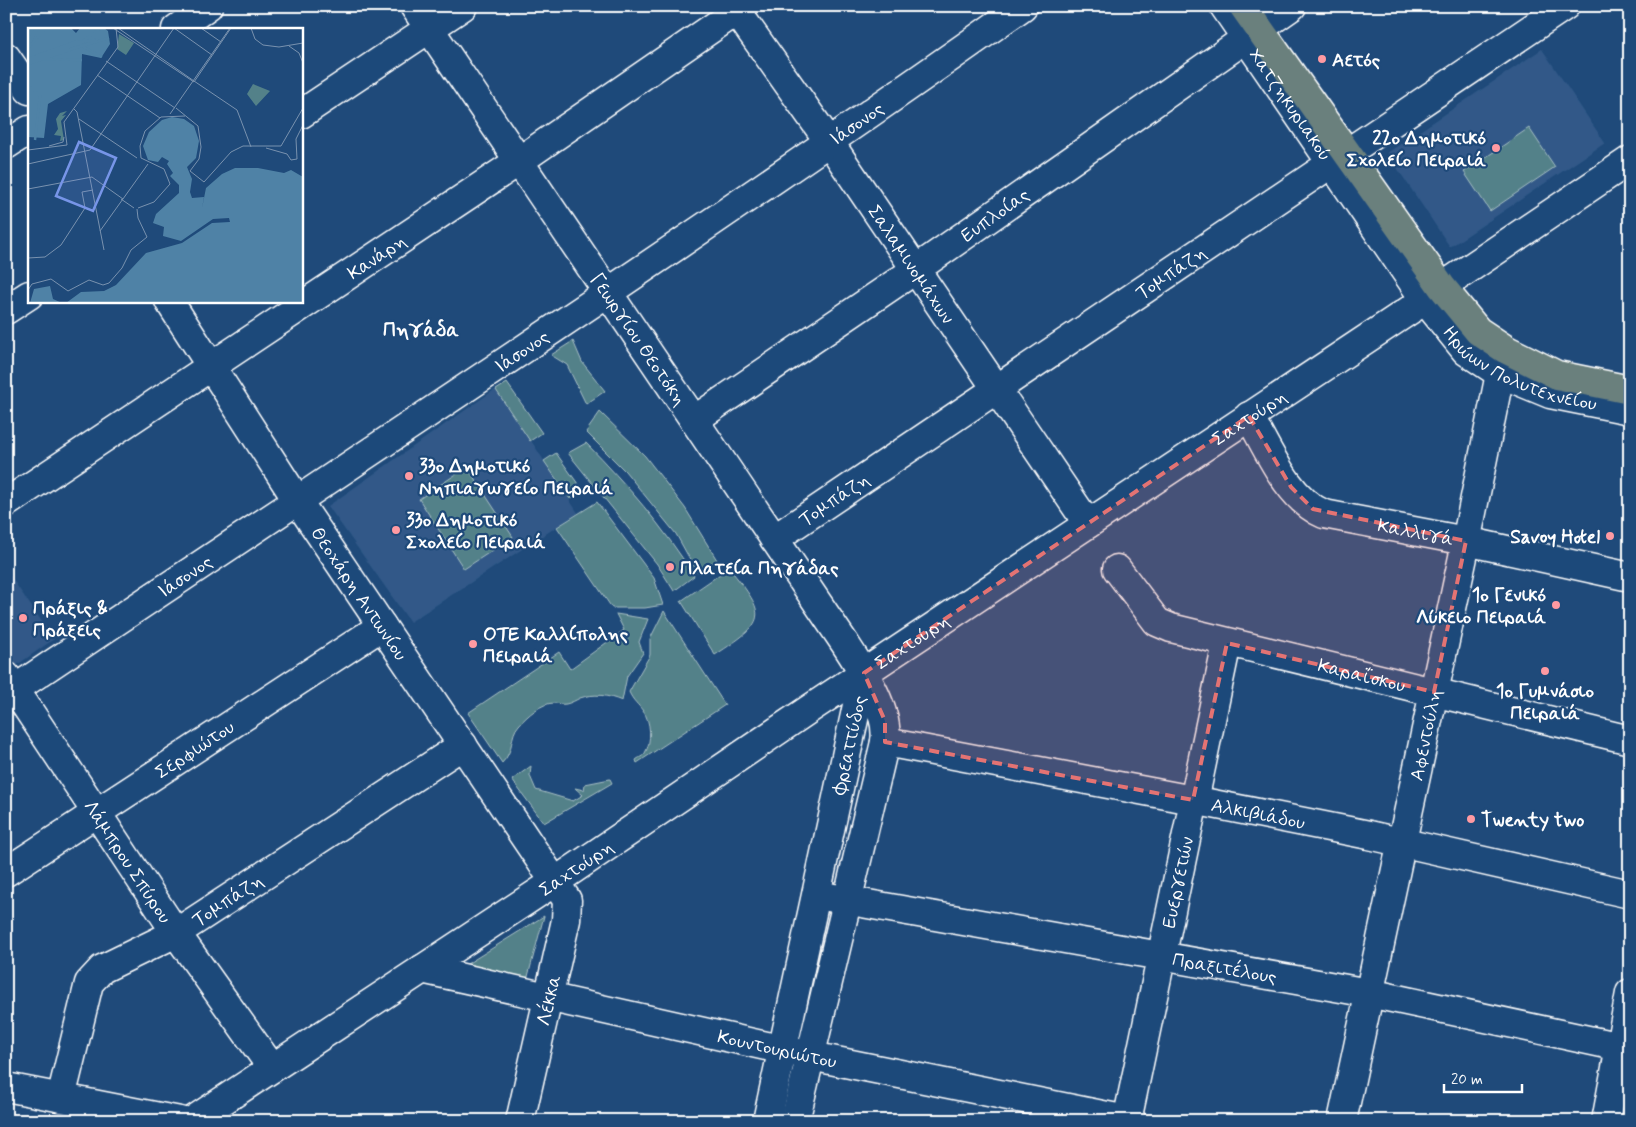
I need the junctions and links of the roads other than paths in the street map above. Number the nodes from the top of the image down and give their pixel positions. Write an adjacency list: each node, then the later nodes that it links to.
1 (208, 6): 10 (street)
2 (414, 6): 11 (street, Γεωργίου Θεοτόκη)
3 (463, 6): 11 (street)
4 (1023, 6): 17 (street, Ιάσονος)
5 (1224, 6): 12 (street, Χατζηκυριακού)
6 (1243, 6): 12 (main road, Χατζηκυριακού)
7 (1292, 6): 12 (street, Ευπλοίας)
8 (1565, 6): 19 (street, Τομπάζη)
9 (738, 8): 17 (street, Σαλαμινομάχων); 21 (street, Κανάρη)
10 (177, 28)
11 (429, 29): 15 (street); 21 (street, Γεωργίου Θεοτόκη)
12 (1252, 34): 19 (main road, Χατζηκυριακού); 22 (street, Ευπλοίας)
13 (6, 57): 14 (street)
14 (28, 89)
15 (302, 113)
16 (28, 131): 18 (street)
17 (830, 143): 22 (street, Σαλαμινομάχων); 24 (street, Ιάσονος)
18 (6, 145)
19 (1339, 159): 23 (main road, Χατζηκυριακού); 30 (street, Τομπάζη)
20 (1630, 160): 23 (street, Σαχτούρη)
21 (519, 161): 24 (street, Γεωργίου Θεοτόκη); 29 (street, Κανάρη)
22 (915, 270): 30 (street, Σαλαμινομάχων); 34 (street, Ευπλοίας)
23 (1433, 293): 28 (main road, Ηρώων Πολυτεχνείου); 33 (street, Σαχτούρη)
24 (609, 294): 34 (street, Γεωργίου Θεοτόκη); 35 (street, Ιάσονος)
25 (28, 296): 27 (street)
26 (170, 302): 29 (street, Θεοχάρη Αντωνίου)
27 (6, 310)
28 (1502, 361): 31 (main road, Ηρώων Πολυτεχνείου); 32 (street, Ηρώων Πολυτεχνείου); 39 (street, Αφεντούλη)
29 (211, 366): 35 (street, Θεοχάρη Αντωνίου); 36 (street, Κανάρη)
30 (995, 388): 37 (street, Σαλαμινομάχων); 38 (street, Τομπάζη)
31 (1630, 390)
32 (1630, 410)
33 (1249, 416): 37 (street, Σαχτούρη); 39 (street, Καλλιγά)
34 (694, 420): 38 (street, Γεωργίου Θεοτόκη)
35 (297, 500): 42 (street, Θεοχάρη Αντωνίου); 45 (street, Ιάσονος)
36 (6, 503)
37 (1088, 524): 44 (street, Σαχτούρη)
38 (774, 539): 44 (street, Γεωργίου Θεοτόκη)
39 (1466, 541): 41 (street, Καλλιγά); 46 (street, Αφεντούλη)
40 (1117, 569): 43 (street, Καραΐσκου)
41 (1630, 577)
42 (382, 626): 49 (street, Θεοχάρη Αντωνίου); 51 (street, Σερφιώτου)
43 (1227, 643): 46 (street, Καραΐσκου); 50 (street, Ευεργετών)
44 (864, 674): 48 (street, Φρεαττύδος); 54 (street, Σαχτούρη); 56 (street, Φρεαττύδος)
45 (10, 683): 51 (street, Λάμπρου Σπύρου)
46 (1434, 692): 47 (street, Καραΐσκου); 52 (street, Αφεντούλη)
47 (1630, 740)
48 (885, 742): 50 (street, Αλκιβιάδου); 57 (street, Φρεαττύδος)
49 (463, 745): 54 (street, Θεοχάρη Αντωνίου); 58 (street, Τομπάζη)
50 (1193, 800): 52 (street, Αλκιβιάδου); 59 (street, Ευεργετών)
51 (96, 813): 53 (street, Σερφιώτου); 58 (street, Λάμπρου Σπύρου)
52 (1401, 844): 55 (street, Αλκιβιάδου); 61 (street, Αφεντούλη)
53 (6, 872)
54 (556, 881): 60 (street, Σαχτούρη); 63 (street, Λέκκα)
55 (1630, 894)
56 (817, 895): 57 (street, Πραξιτέλους); 65 (street, Φρεαττύδος)
57 (847, 900): 59 (street, Πραξιτέλους); 66 (street, Φρεαττύδος)
58 (176, 933): 67 (street, Λάμπρου Σπύρου); 69 (street, Τομπάζη)
59 (1161, 955): 61 (street, Πραξιτέλους); 70 (street, Ευεργετών)
60 (422, 969): 63 (street, Κουντουριώτου); 67 (street, Σαχτούρη)
61 (1369, 993): 64 (street, Πραξιτέλους); 76 (street, Αφεντούλη)
62 (1630, 993): 64 (street)
63 (549, 997): 65 (street, Κουντουριώτου); 73 (street, Λέκκα)
64 (1625, 1048): 77 (street)
65 (782, 1050): 66 (street, Κουντουριώτου); 74 (street, Φρεαττύδος)
66 (811, 1056): 70 (street, Κουντουριώτου); 75 (street, Φρεαττύδος)
67 (272, 1068): 72 (street, Σαχτούρη)
68 (6, 1087): 69 (street)
69 (61, 1098): 71 (street)
70 (1129, 1120)
71 (180, 1121)
72 (192, 1121)
73 (520, 1121)
74 (766, 1121)
75 (795, 1121)
76 (1342, 1121)
77 (1606, 1121)

